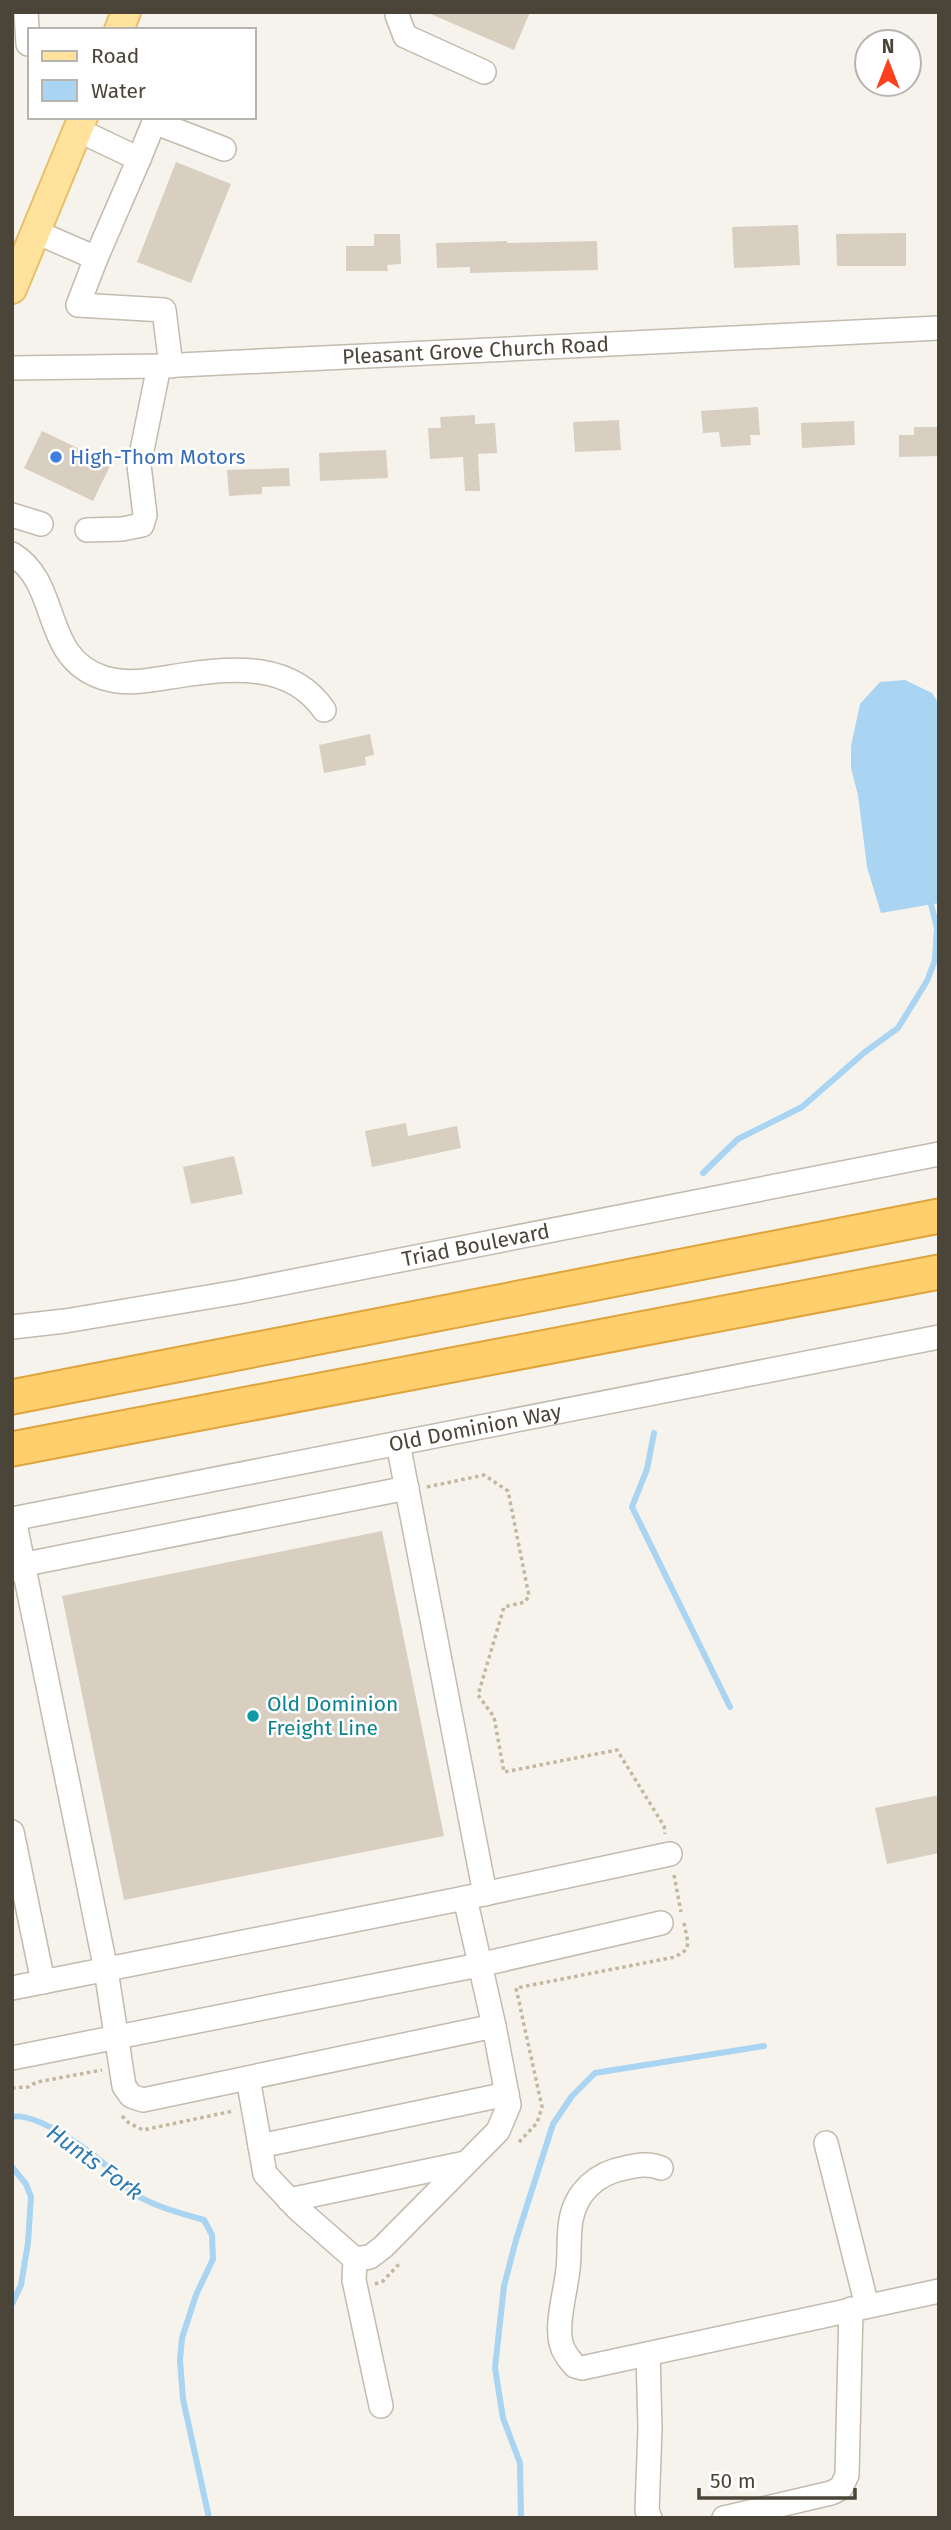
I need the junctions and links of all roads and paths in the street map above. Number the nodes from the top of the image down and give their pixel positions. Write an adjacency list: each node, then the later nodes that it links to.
1 (26, 12): 5 (street)
2 (126, 12): 4 (main road)
3 (398, 12): 6 (street)
4 (119, 28)
5 (24, 46)
6 (484, 72)
7 (80, 124): 9 (street); 10 (main road)
8 (224, 149): 9 (street)
9 (139, 159): 11 (street)
10 (36, 232): 11 (street); 12 (main road)
11 (96, 258): 14 (street)
12 (12, 289)
13 (939, 328): 14 (street, Pleasant Grove Church Road)
14 (165, 366): 15 (street, Pleasant Grove Church Road); 18 (street)
15 (12, 368)
16 (12, 515): 17 (street)
17 (41, 524)
18 (87, 530)
19 (12, 554): 20 (street)
20 (324, 710)
21 (939, 1154): 24 (street, Triad Boulevard)
22 (939, 1216): 26 (highway)
23 (939, 1272): 27 (highway)
24 (12, 1327)
25 (939, 1337): 28 (street, Old Dominion Way)
26 (12, 1397)
27 (170, 1419): 29 (highway); 30 (highway)
28 (398, 1443): 31 (street); 32 (street, Old Dominion Way)
29 (12, 1449)
30 (12, 1464)
31 (407, 1488): 33 (street); 36 (street)
32 (13, 1519): 33 (street)
33 (18, 1569): 39 (street)
34 (12, 1832): 40 (street)
35 (670, 1854): 36 (street)
36 (475, 1896): 38 (street); 39 (street)
37 (661, 1923): 38 (street)
38 (479, 1965): 42 (street); 43 (street)
39 (106, 1970): 40 (street); 43 (street)
40 (43, 1982): 41 (street)
41 (12, 1988)
42 (494, 2026): 46 (street); 48 (street)
43 (116, 2037): 44 (street); 46 (street)
44 (12, 2058)
45 (105, 2069): 47 (path)
46 (247, 2078): 52 (street)
47 (12, 2088)
48 (507, 2094): 52 (street); 53 (street)
49 (118, 2110): 50 (path)
50 (236, 2122)
51 (826, 2143): 58 (street)
52 (260, 2146): 55 (street)
53 (465, 2163): 55 (street); 56 (street)
54 (661, 2168): 59 (street)
55 (289, 2200): 56 (street)
56 (355, 2259): 60 (street)
57 (939, 2291): 58 (street)
58 (859, 2308): 59 (street); 62 (street)
59 (648, 2354): 61 (street)
60 (381, 2406)
61 (650, 2518)
62 (724, 2518)

